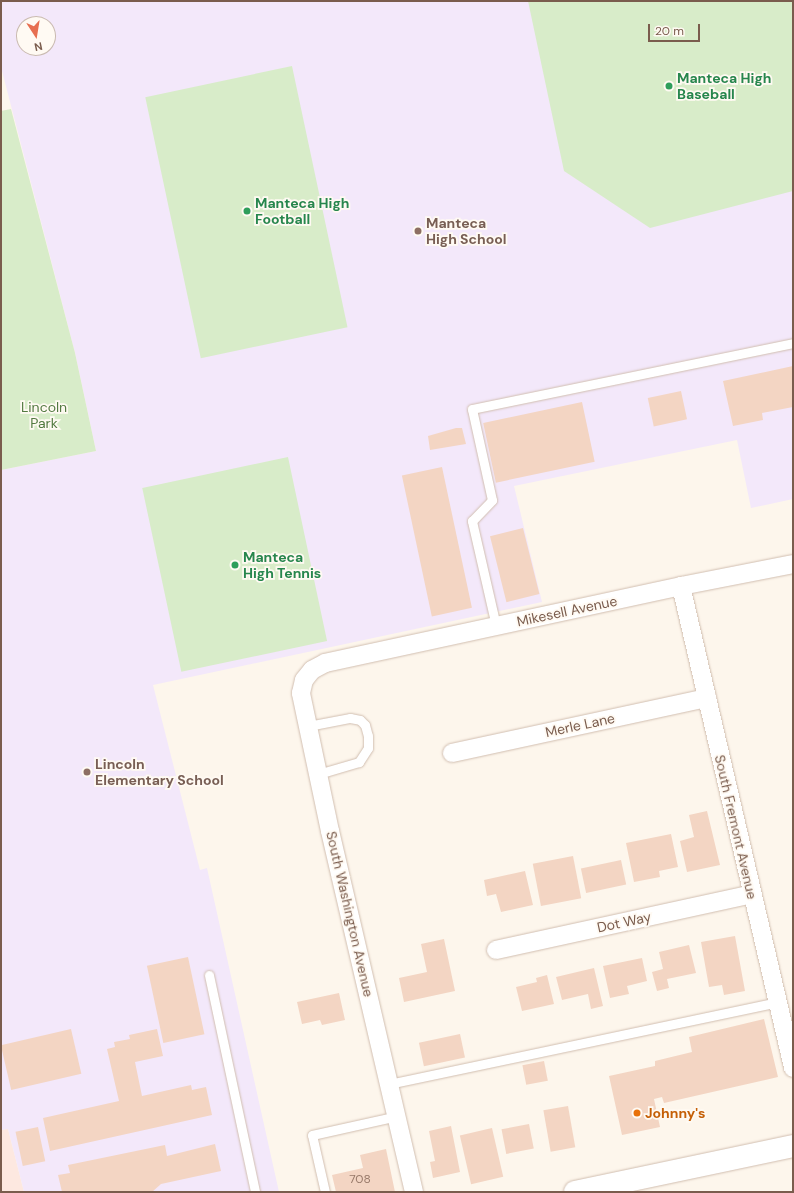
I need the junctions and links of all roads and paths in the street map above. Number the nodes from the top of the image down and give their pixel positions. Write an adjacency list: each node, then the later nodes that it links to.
1 (793, 343): 4 (lane)
2 (793, 564): 3 (street, Mikesell Avenue)
3 (681, 586): 4 (street, Mikesell Avenue); 6 (street, South Fremont Avenue)
4 (496, 626): 5 (street, Mikesell Avenue)
5 (342, 660): 7 (street, South Washington Avenue)
6 (707, 698): 8 (street, Merle Lane); 10 (street, South Fremont Avenue)
7 (308, 726): 9 (street, South Washington Avenue); 9 (lane)
8 (452, 752)
9 (318, 774): 15 (street, South Washington Avenue)
10 (752, 894): 11 (street, Dot Way); 13 (street, South Fremont Avenue)
11 (496, 950)
12 (209, 975): 19 (lane)
13 (778, 1002): 14 (street, South Fremont Avenue); 15 (lane)
14 (793, 1068)
15 (389, 1084): 16 (street, South Washington Avenue)
16 (397, 1116): 18 (lane); 20 (street, South Washington Avenue)
17 (793, 1146): 21 (main road)
18 (325, 1190)
19 (255, 1192)
20 (414, 1192)
21 (575, 1192)

